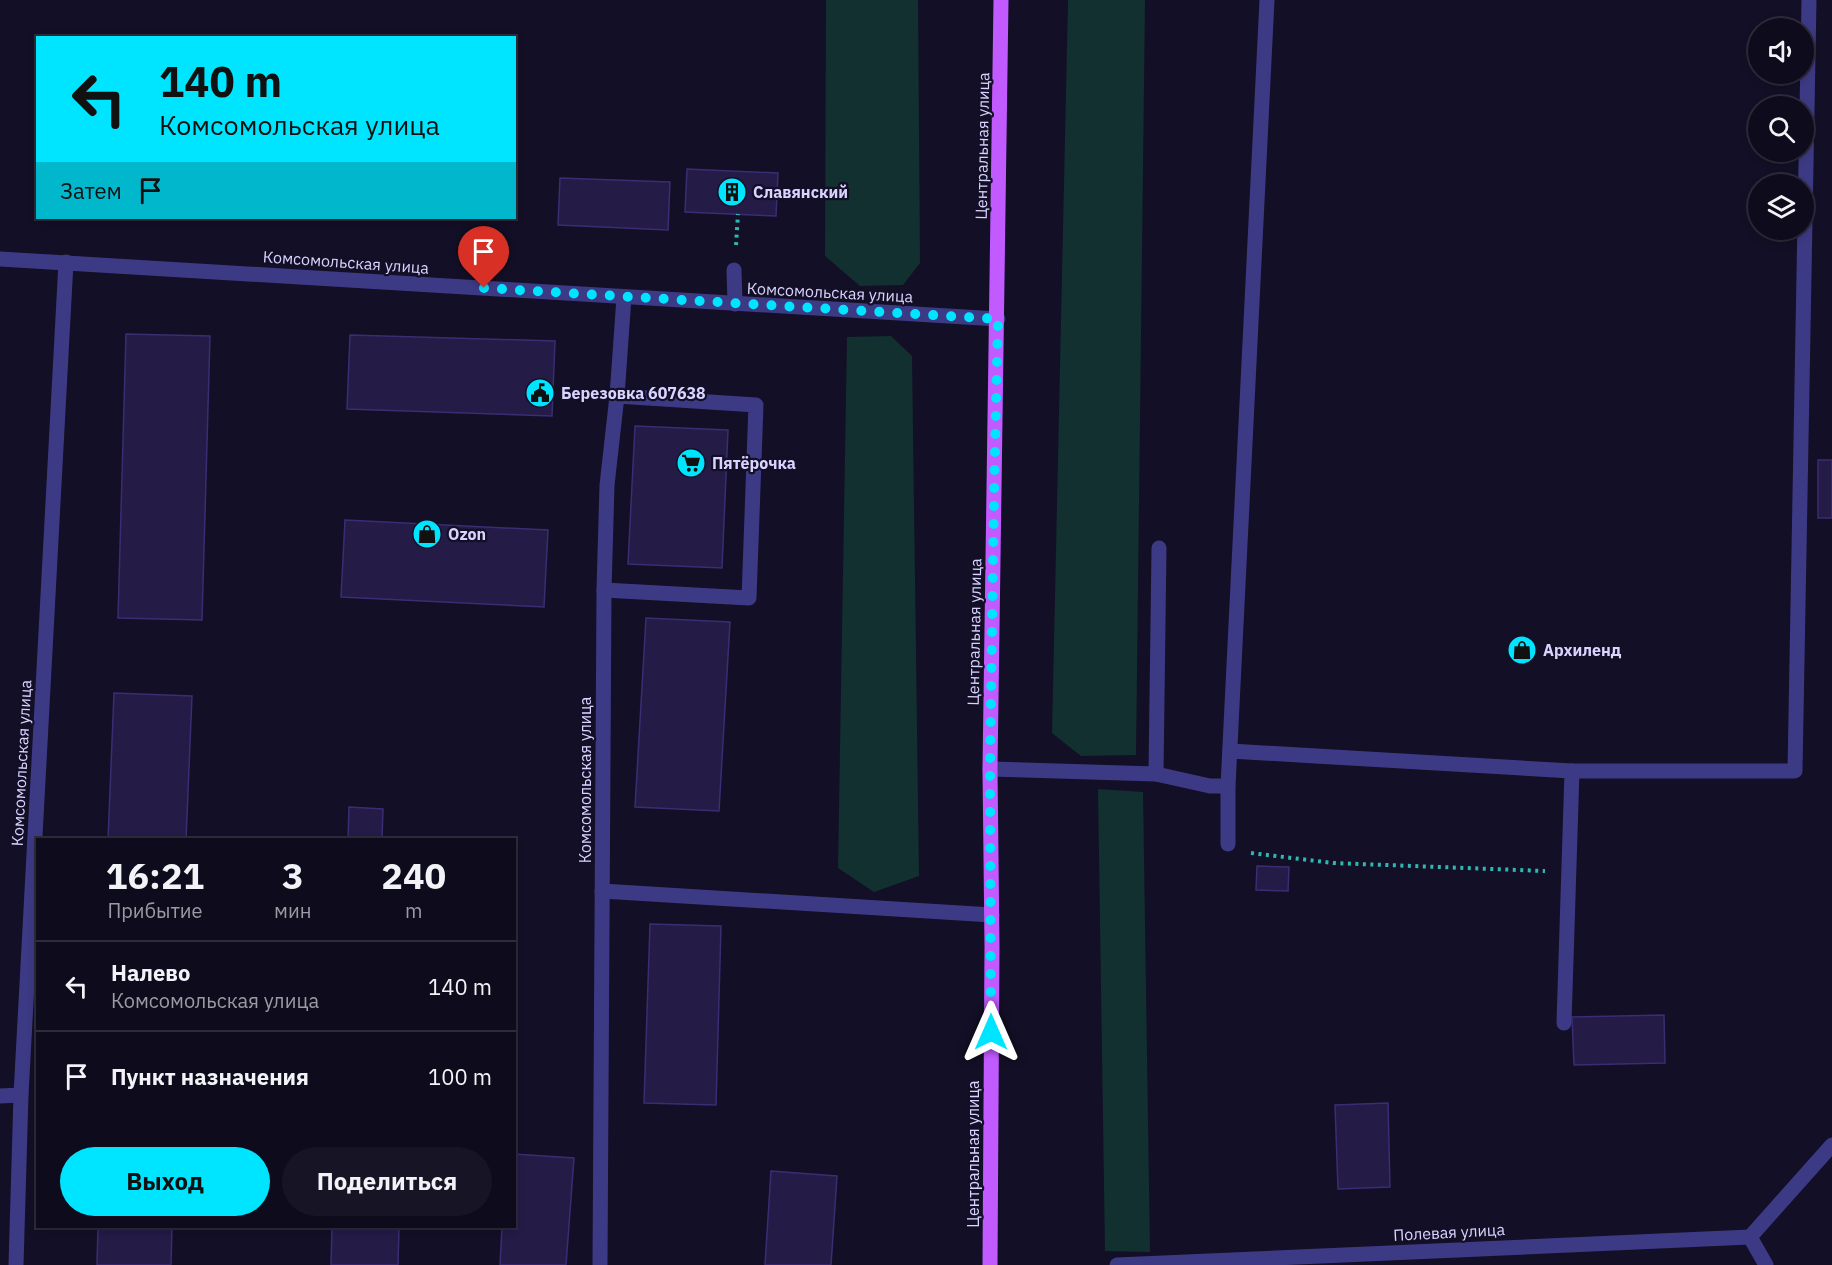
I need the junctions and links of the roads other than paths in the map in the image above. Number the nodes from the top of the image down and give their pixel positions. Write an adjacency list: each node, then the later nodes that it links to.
1 (1001, 0): 9 (main road, Центральная улица)
2 (1267, 0): 13 (street)
3 (1809, 0): 15 (street)
4 (0, 259): 5 (street, Комсомольская улица)
5 (66, 262): 7 (street, Комсомольская улица); 22 (street, Комсомольская улица)
6 (734, 270): 8 (street)
7 (624, 297): 8 (street, Комсомольская улица); 10 (street, Комсомольская улица)
8 (735, 304): 9 (street, Комсомольская улица)
9 (998, 319): 14 (main road, Центральная улица)
10 (617, 396): 12 (street, Комсомольская улица); 12 (street)
11 (1159, 549): 16 (street)
12 (604, 590): 19 (street, Комсомольская улица)
13 (1230, 752): 15 (street); 17 (street)
14 (990, 769): 16 (street); 20 (main road, Центральная улица)
15 (1572, 771): 21 (street)
16 (1156, 774): 17 (street)
17 (1228, 786): 18 (street)
18 (1228, 844)
19 (602, 891): 20 (street); 27 (street, Комсомольская улица)
20 (992, 915): 28 (main road, Центральная улица)
21 (1564, 1023)
22 (21, 1095): 23 (street); 26 (street, Комсомольская улица)
23 (0, 1096)
24 (1832, 1145): 25 (street)
25 (1750, 1237): 29 (street, Полевая улица); 30 (street)
26 (16, 1265)
27 (600, 1265)
28 (990, 1265)
29 (1117, 1265)
30 (1766, 1265)

